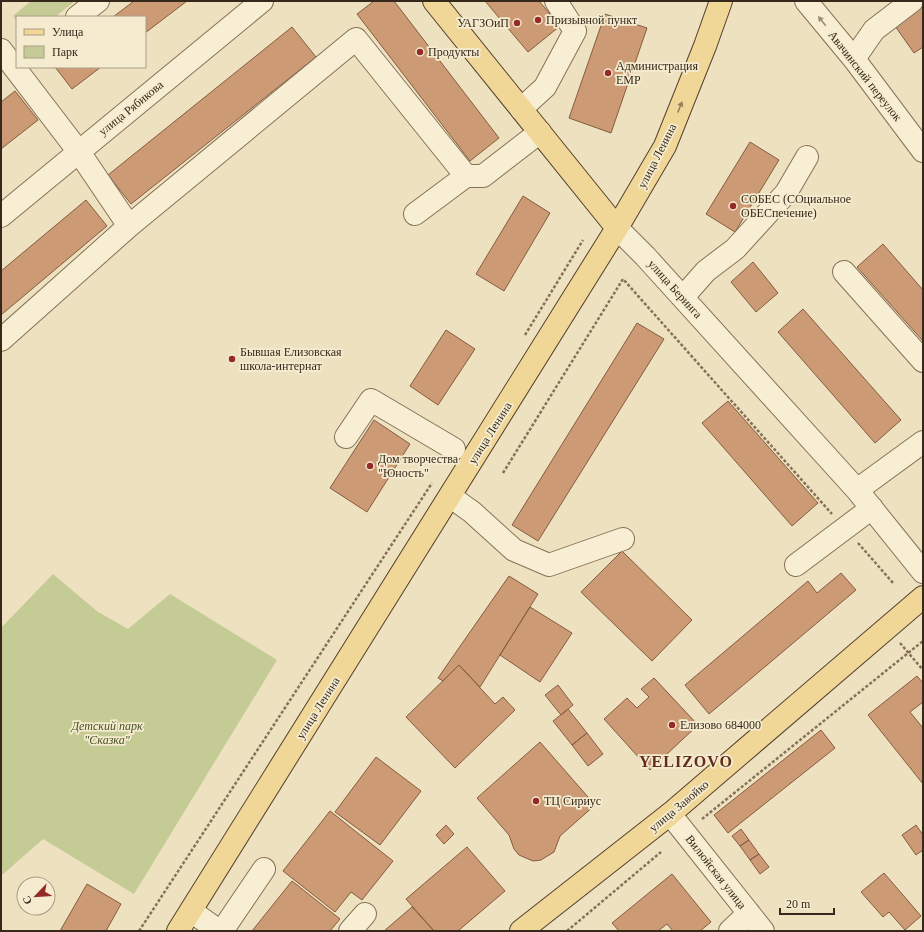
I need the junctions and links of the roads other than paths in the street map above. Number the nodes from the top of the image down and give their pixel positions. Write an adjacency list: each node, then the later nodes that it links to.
1 (98, 1): 8 (street)
2 (262, 1): 14 (street, улица Рябикова)
3 (434, 1): 11 (main road, улица Беринга)
4 (556, 1): 11 (street)
5 (721, 1): 20 (main road, улица Ленина, one-way to 5)
6 (806, 1): 9 (street, Авачинский переулок, one-way to 6)
7 (912, 1): 9 (street)
8 (78, 16)
9 (854, 59): 13 (street, Авачинский переулок)
10 (8, 63): 14 (street)
11 (521, 109): 12 (main road, улица Беринга)
12 (540, 132): 16 (street); 20 (main road, улица Беринга)
13 (923, 151)
14 (79, 152): 18 (street, улица Рябикова); 19 (street)
15 (807, 157): 22 (street)
16 (466, 176): 17 (street); 19 (street)
17 (415, 214)
18 (1, 216)
19 (129, 226): 23 (street)
20 (618, 228): 22 (street, улица Беринга); 29 (main road, улица Ленина)
21 (844, 272): 24 (street)
22 (682, 297): 28 (street, улица Беринга)
23 (1, 340)
24 (923, 361)
25 (346, 437): 27 (street)
26 (923, 442): 28 (street)
27 (454, 450)
28 (857, 490): 30 (street, улица Беринга)
29 (451, 497): 31 (street); 37 (main road, улица Ленина)
30 (872, 508): 32 (street); 33 (street, улица Беринга)
31 (624, 540)
32 (796, 565)
33 (923, 572)
34 (923, 597): 35 (main road, улица Завойко)
35 (670, 814): 38 (street, Вилюйская улица); 44 (main road, улица Завойко)
36 (264, 869): 42 (street)
37 (191, 911): 40 (main road, улица Ленина); 41 (street)
38 (749, 913): 45 (street); 46 (street, Вилюйская улица)
39 (365, 914): 43 (street)
40 (178, 931)
41 (219, 931)
42 (222, 931)
43 (350, 931)
44 (521, 931)
45 (730, 931)
46 (763, 931)

